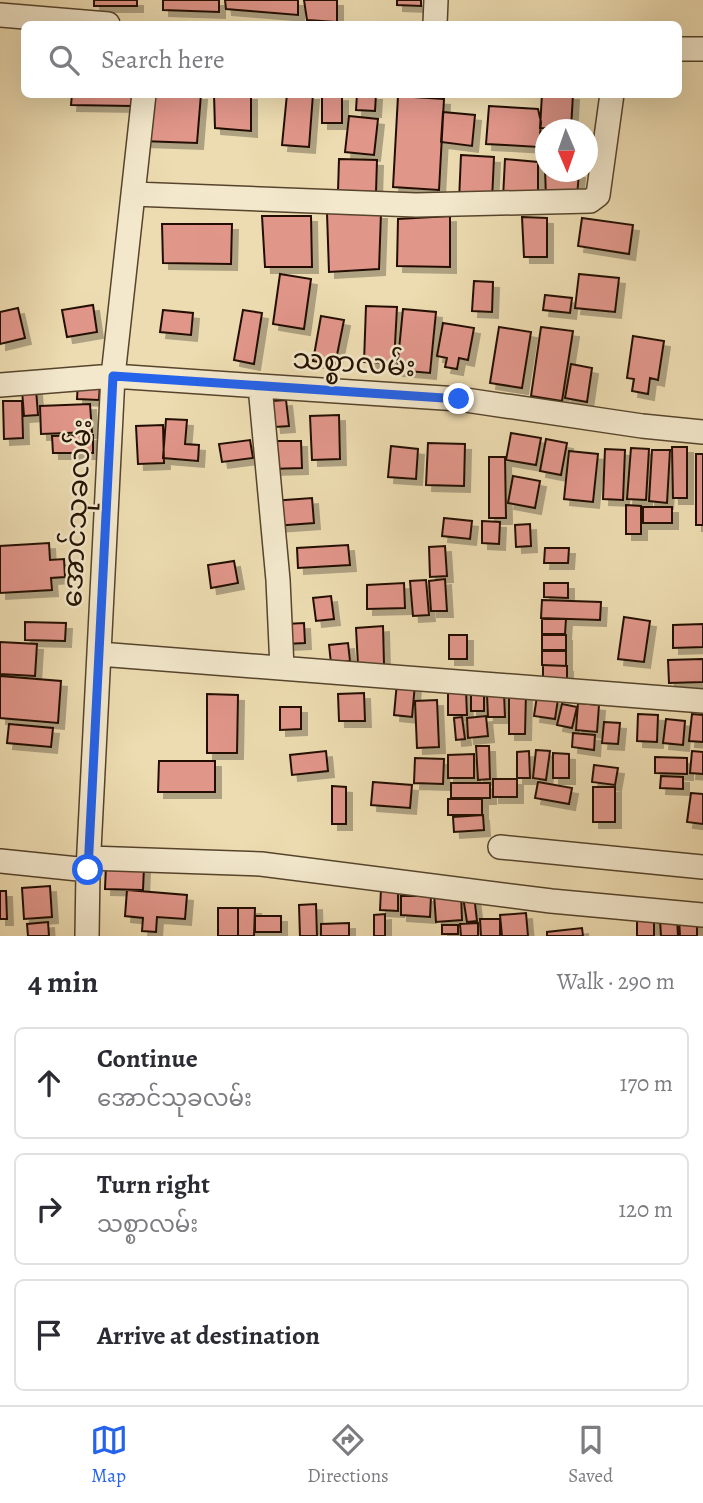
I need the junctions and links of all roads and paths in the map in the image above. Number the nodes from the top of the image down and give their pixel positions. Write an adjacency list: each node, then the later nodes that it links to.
1 (436, 0): 4 (street)
2 (0, 15): 3 (street)
3 (72, 21)
4 (435, 21)
5 (682, 49): 6 (street)
6 (703, 49)
7 (144, 98): 9 (street, အောင်သုခလမ်း)
8 (611, 98): 9 (street)
9 (133, 194): 10 (street, အောင်သုခလမ်း)
10 (113, 376): 11 (street, သစ္စာလမ်း); 12 (street, သစ္စာလမ်း); 14 (street, အောင်သုခလမ်း)
11 (0, 385)
12 (260, 386): 13 (street, သစ္စာလမ်း); 15 (street)
13 (703, 432)
14 (99, 654): 15 (street); 19 (street, အောင်သုခလမ်း)
15 (282, 668): 16 (street)
16 (703, 701)
17 (500, 847): 20 (street)
18 (0, 861): 19 (street)
19 (88, 864): 21 (street); 22 (street, အောင်သုခလမ်း)
20 (703, 867)
21 (703, 915)
22 (87, 936)

